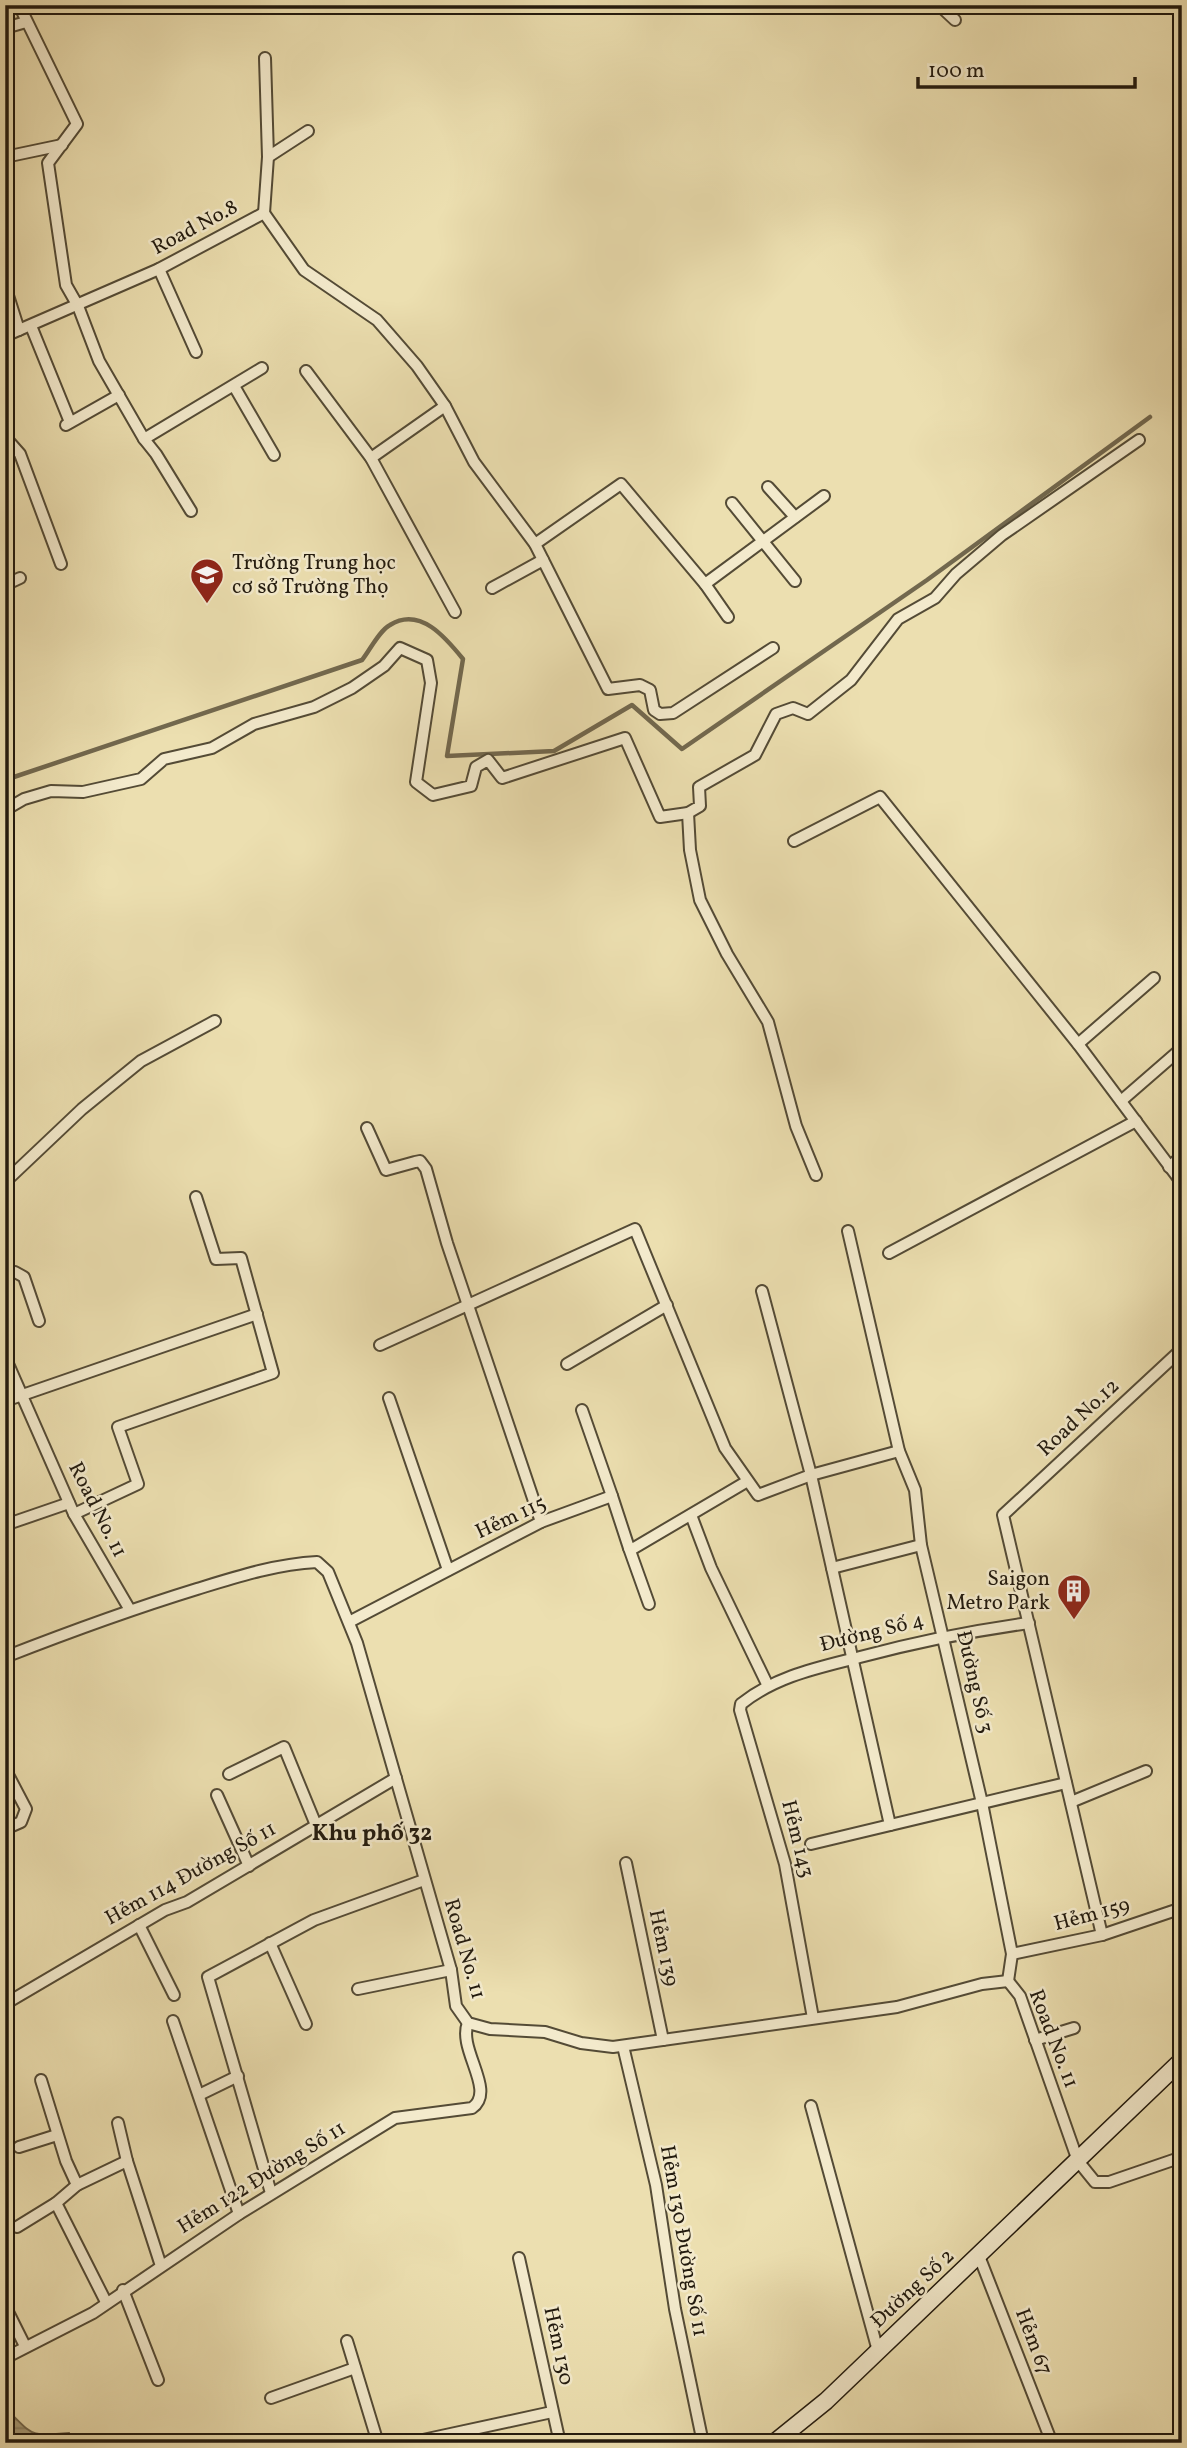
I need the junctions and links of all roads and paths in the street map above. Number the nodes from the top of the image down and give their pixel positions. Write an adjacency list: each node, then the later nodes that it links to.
1 (19, 5): 4 (street)
2 (939, 5): 3 (street)
3 (955, 19)
4 (26, 22): 5 (street); 8 (street)
5 (5, 28)
6 (265, 58): 10 (street, Road No.8)
7 (308, 131): 10 (street)
8 (62, 145): 9 (street); 14 (street)
9 (5, 156)
10 (268, 157): 11 (street, Road No.8)
11 (264, 214): 12 (street, Road No.8); 22 (street)
12 (159, 269): 14 (street, Road No.8); 17 (street)
13 (5, 286): 15 (street)
14 (78, 306): 15 (street, Road No.8); 21 (street)
15 (25, 328): 16 (street, Road No.8); 21 (street)
16 (5, 337)
17 (196, 352)
18 (262, 368): 20 (street)
19 (306, 372): 27 (street)
20 (234, 386): 24 (street); 26 (street)
21 (119, 395): 24 (street)
22 (445, 406): 27 (street); 34 (street)
23 (5, 437): 36 (street)
24 (144, 439): 31 (street)
25 (1139, 440): 46 (street)
26 (274, 455)
27 (371, 458): 42 (street)
28 (768, 487): 32 (street)
29 (824, 496): 32 (street)
30 (732, 503): 33 (street)
31 (191, 511)
32 (795, 517): 33 (street)
33 (761, 542): 38 (street); 40 (street)
34 (535, 544): 35 (street); 40 (street)
35 (543, 560): 41 (street); 44 (street)
36 (61, 564)
37 (20, 578): 39 (street)
38 (795, 581)
39 (5, 584)
40 (705, 584): 43 (street)
41 (492, 588)
42 (455, 612)
43 (728, 617)
44 (773, 648)
45 (5, 810): 46 (street)
46 (688, 813): 57 (street)
47 (794, 841): 50 (street)
48 (1154, 978): 50 (street)
49 (215, 1021): 58 (street)
50 (1078, 1045): 52 (street)
51 (1182, 1048): 52 (street)
52 (1121, 1101): 53 (street)
53 (1136, 1121): 56 (street); 62 (street)
54 (367, 1128): 65 (street)
55 (1182, 1156): 56 (street)
56 (1170, 1167): 59 (street)
57 (816, 1175)
58 (5, 1182)
59 (1182, 1184)
60 (196, 1197): 67 (street)
61 (848, 1231): 77 (street, Đường Số 3)
62 (889, 1253)
63 (5, 1277): 68 (street)
64 (762, 1291): 78 (street)
65 (468, 1304): 66 (street); 69 (street); 84 (street)
66 (667, 1306): 72 (street); 79 (street)
67 (257, 1314): 73 (street); 82 (street)
68 (39, 1321)
69 (380, 1345)
70 (1182, 1349): 93 (street, Road No.12)
71 (5, 1357): 73 (street, Road No. 11)
72 (567, 1364)
73 (22, 1395): 75 (street); 81 (street, Road No. 11)
74 (390, 1398): 89 (street)
75 (5, 1401)
76 (582, 1410): 80 (street)
77 (899, 1451): 78 (street); 86 (street, Đường Số 3)
78 (811, 1475): 79 (street); 88 (street)
79 (747, 1482): 83 (street)
80 (612, 1496): 84 (street, Hẻm 115); 87 (street)
81 (69, 1503): 82 (street, Road No. 11); 85 (street)
82 (74, 1514): 91 (street, Road No. 11)
83 (691, 1515): 87 (street); 97 (street)
84 (541, 1522): 89 (street, Hẻm 115)
85 (5, 1525)
86 (921, 1545): 88 (street); 94 (street, Đường Số 3)
87 (629, 1548): 90 (street)
88 (832, 1568): 96 (street)
89 (448, 1570): 92 (street, Hẻm 115)
90 (649, 1604)
91 (130, 1610): 92 (street, Road No. 11); 95 (street)
92 (349, 1622): 101 (street, Road No. 11)
93 (1029, 1623): 94 (street, Đường Số 4); 102 (street)
94 (943, 1636): 96 (street, Đường Số 4); 105 (street, Đường Số 3)
95 (5, 1657)
96 (852, 1659): 97 (street, Đường Số 4); 107 (street)
97 (768, 1686): 123 (street, Hẻm 143)
98 (5, 1769): 108 (street)
99 (1146, 1771): 104 (street)
100 (229, 1774): 106 (street)
101 (396, 1778): 106 (street, Hẻm 114 Đường Số 11); 112 (street, Road No. 11)
102 (1066, 1783): 104 (street); 105 (street)
103 (217, 1795): 111 (street)
104 (1070, 1802): 115 (street)
105 (982, 1803): 107 (street); 117 (street, Đường Số 3)
106 (316, 1825): 111 (street, Hẻm 114 Đường Số 11)
107 (890, 1825): 109 (street)
108 (5, 1829)
109 (811, 1844)
110 (626, 1863): 128 (street, Hẻm 139)
111 (249, 1866): 114 (street, Hẻm 114 Đường Số 11)
112 (424, 1880): 116 (street); 118 (street, Road No. 11)
113 (1182, 1908): 115 (street, Hẻm 159)
114 (139, 1925): 121 (street); 122 (street, Hẻm 114 Đường Số 11)
115 (1102, 1935): 117 (street, Hẻm 159)
116 (270, 1943): 126 (street); 132 (street)
117 (1012, 1954): 119 (street, Đường Số 3)
118 (451, 1970): 120 (street); 125 (street, Road No. 11)
119 (1008, 1982): 123 (street, Road No. 11); 129 (street, Road No. 11)
120 (358, 1989)
121 (174, 1995)
122 (5, 2004)
123 (813, 2018): 128 (street, Road No. 11)
124 (173, 2021): 134 (street)
125 (468, 2023): 130 (street, Road No. 11); 143 (street, Hẻm 122 Đường Số 11)
126 (306, 2024)
127 (1074, 2028): 129 (street)
128 (663, 2040): 130 (street, Road No. 11)
129 (1035, 2040): 141 (street, Road No. 11)
130 (623, 2046): 164 (street, Hẻm 130 Đường Số 11)
131 (1182, 2060): 141 (street)
132 (238, 2076): 134 (street); 143 (street)
133 (41, 2080): 137 (street)
134 (199, 2095): 145 (street)
135 (811, 2106): 155 (street)
136 (118, 2123): 140 (street)
137 (57, 2135): 138 (street); 142 (street)
138 (19, 2147)
139 (1182, 2157): 141 (street)
140 (127, 2161): 142 (street); 149 (street)
141 (1077, 2161): 147 (street, Đường Số 2)
142 (77, 2185): 144 (street)
143 (271, 2193): 145 (street, Hẻm 122 Đường Số 11)
144 (56, 2203): 146 (street); 151 (street)
145 (239, 2214): 149 (street, Hẻm 122 Đường Số 11)
146 (17, 2227)
147 (979, 2256): 155 (street, Đường Số 2); 166 (street, Hẻm 67)
148 (519, 2258): 160 (street, Hẻm 130)
149 (161, 2266): 150 (street, Hẻm 122 Đường Số 11)
150 (123, 2290): 151 (street, Hẻm 122 Đường Số 11); 158 (street)
151 (106, 2302): 154 (street, Hẻm 122 Đường Số 11)
152 (5, 2306): 154 (street)
153 (346, 2342): 157 (street)
154 (25, 2346): 156 (street, Hẻm 122 Đường Số 11)
155 (878, 2351): 165 (street, Đường Số 2)
156 (5, 2358)
157 (355, 2368): 159 (street); 161 (street)
158 (158, 2380)
159 (271, 2398)
160 (552, 2412): 162 (street); 163 (street, Hẻm 130)
161 (378, 2443)
162 (409, 2443)
163 (560, 2443)
164 (703, 2443)
165 (774, 2443)
166 (1052, 2443)

